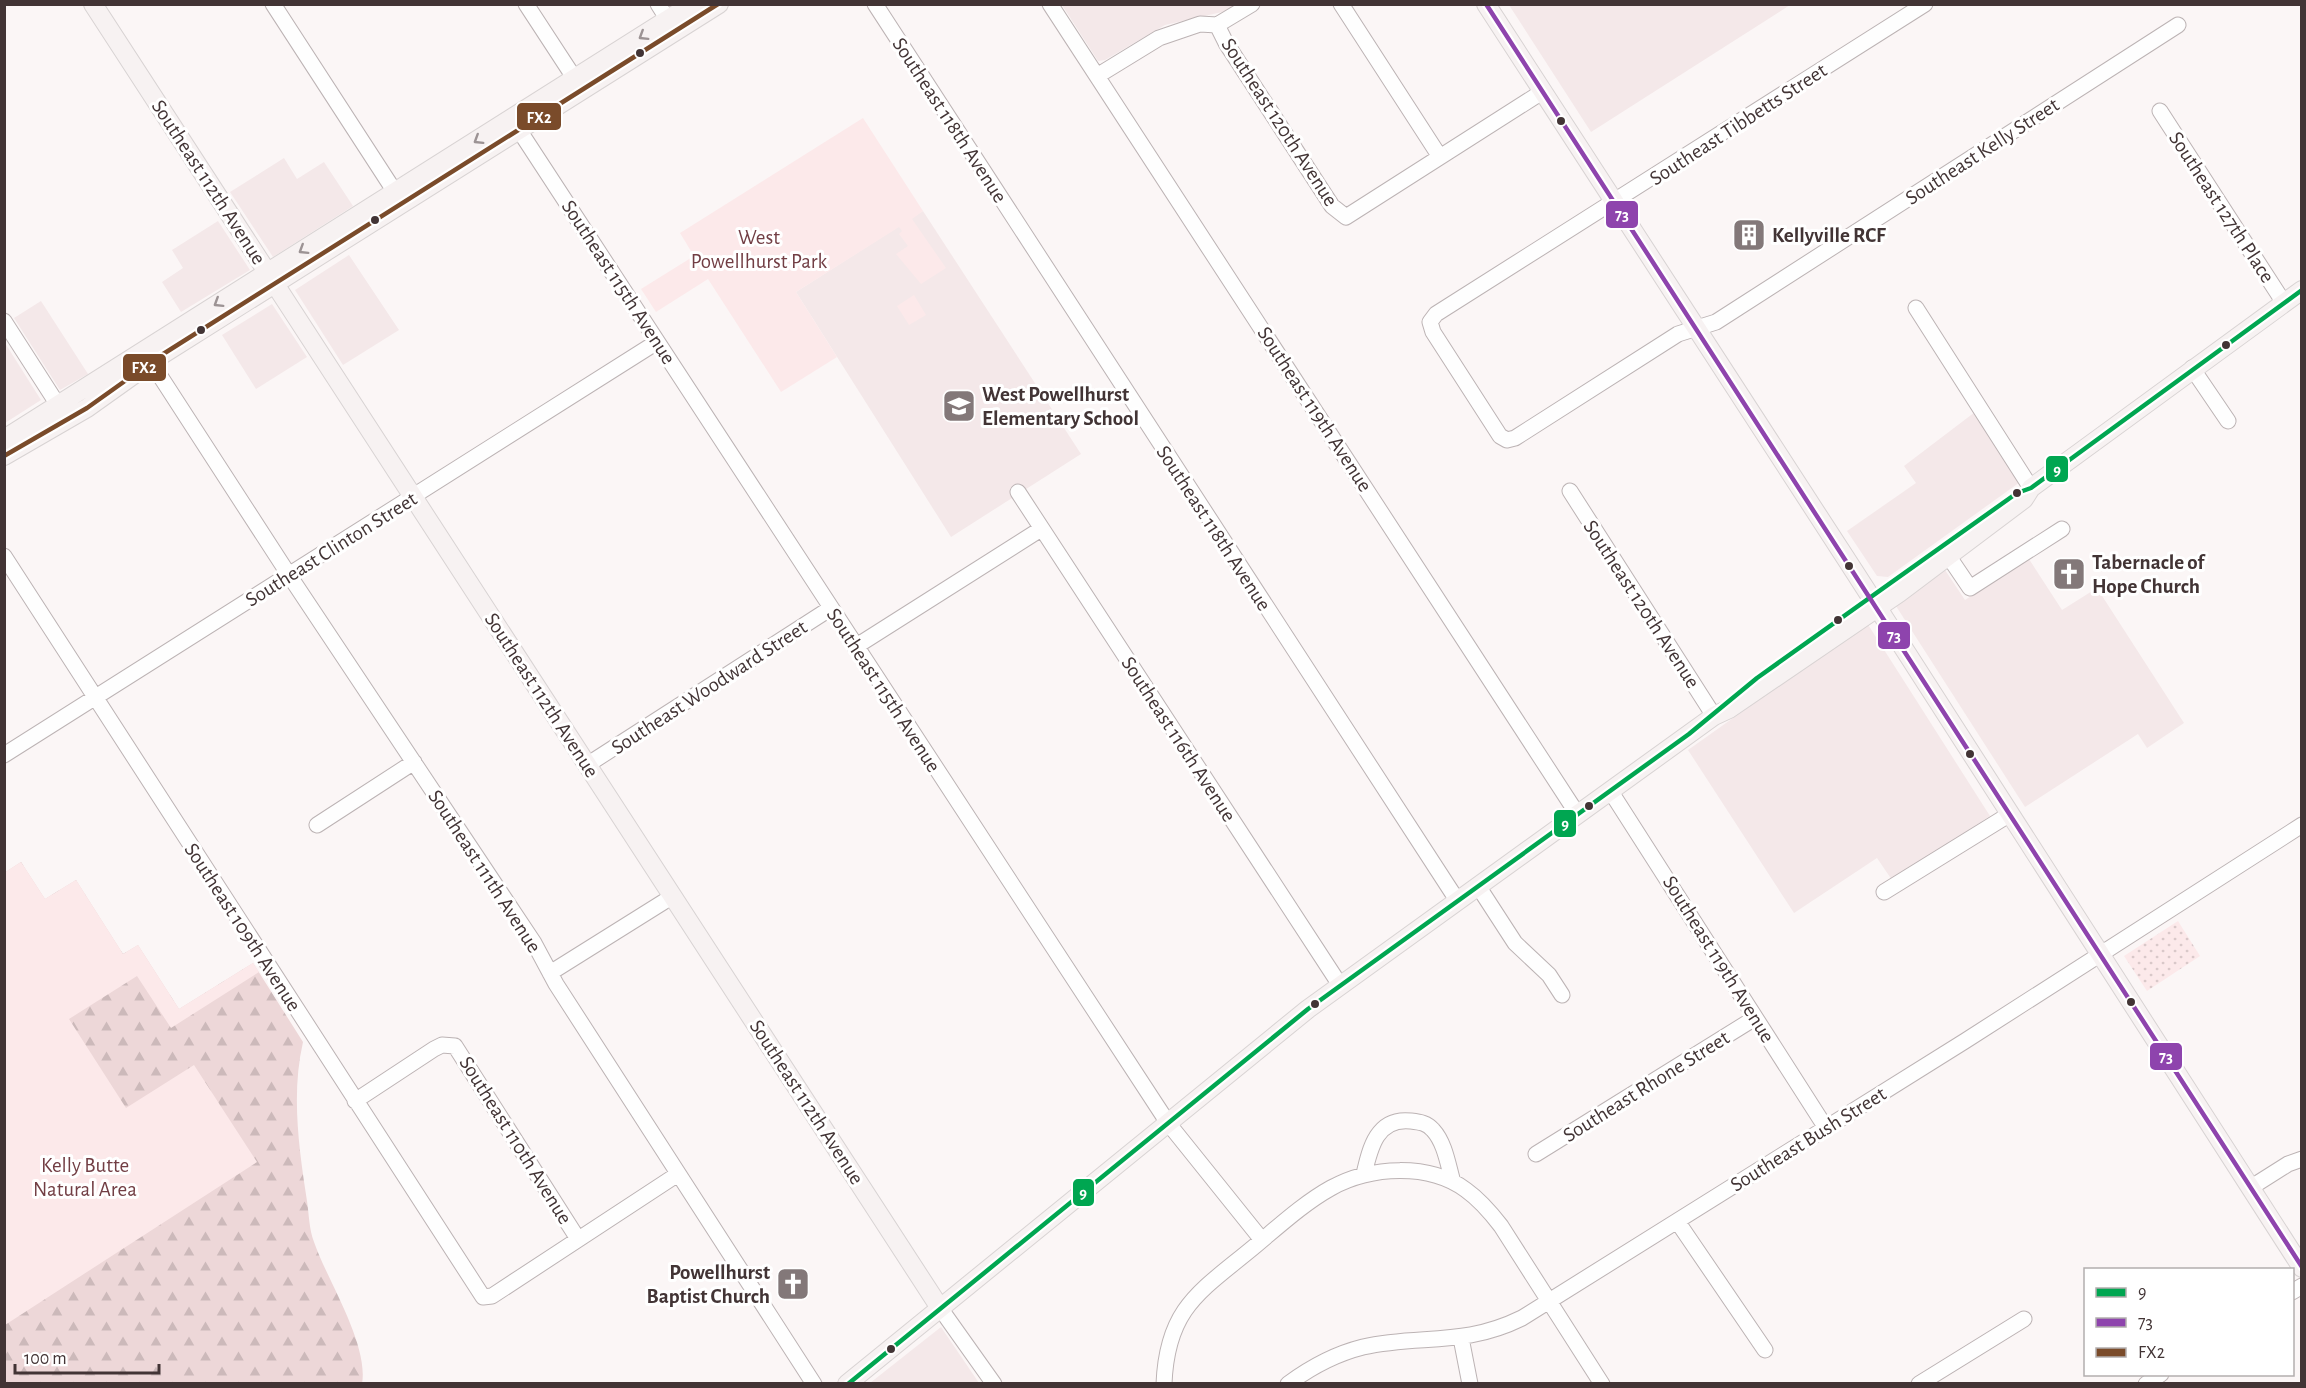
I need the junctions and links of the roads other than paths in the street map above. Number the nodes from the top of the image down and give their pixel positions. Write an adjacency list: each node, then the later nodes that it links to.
1 (93, 4): 23 (main road, Southeast 112th Avenue)
2 (273, 4): 21 (street)
3 (526, 4): 16 (street)
4 (692, 4): 12 (main road)
5 (719, 4): 19 (main road)
6 (875, 4): 61 (street, Southeast 118th Avenue)
7 (1050, 4): 15 (street, Southeast 119th Avenue)
8 (1252, 4): 13 (street)
9 (1341, 4): 20 (street)
10 (1486, 4): 17 (main road)
11 (1925, 4): 22 (street, Southeast Tibbetts Street)
12 (663, 12): 16 (main road, one-way to 16)
13 (1217, 25): 15 (street); 20 (street, Southeast 120th Avenue)
14 (2178, 25): 28 (street, Southeast Kelly Street)
15 (1097, 76): 55 (street, Southeast 119th Avenue)
16 (574, 79): 21 (main road, one-way to 21)
17 (1542, 92): 20 (street); 22 (main road)
18 (2160, 111): 25 (street, Southeast 127th Place)
19 (519, 130): 23 (main road); 29 (street, Southeast 115th Avenue)
20 (1440, 156)
21 (395, 192): 23 (main road, one-way to 23)
22 (1615, 203): 28 (main road); 34 (street, Southeast Tibbetts Street)
23 (272, 277): 30 (main road); 32 (main road, one-way to 32); 39 (main road, Southeast 112th Avenue)
24 (2301, 290): 25 (main road)
25 (2284, 303): 31 (main road)
26 (1916, 308): 36 (street)
27 (4, 321): 32 (street)
28 (1696, 328): 34 (street, Southeast Kelly Street); 45 (main road)
29 (657, 342): 39 (street, Southeast Clinton Street); 46 (street, Southeast 115th Avenue)
30 (151, 362): 35 (main road); 44 (street, Southeast 111th Avenue)
31 (2192, 368): 33 (street); 36 (main road)
32 (58, 405): 35 (main road)
33 (2228, 421)
34 (1507, 440)
35 (8, 449)
36 (2031, 488): 43 (main road); 45 (main road)
37 (1570, 491): 49 (street, Southeast 120th Avenue)
38 (1018, 492): 40 (street, Southeast 116th Avenue)
39 (414, 497): 44 (street, Southeast Clinton Street); 52 (main road, Southeast 112th Avenue)
40 (1041, 529): 47 (street); 64 (street, Southeast 116th Avenue)
41 (2062, 529): 43 (street)
42 (4, 556): 48 (street, Southeast 109th Avenue)
43 (1948, 557): 45 (main road)
44 (289, 575): 48 (street, Southeast Clinton Street); 51 (street, Southeast 111th Avenue)
45 (1874, 603): 49 (main road); 54 (main road)
46 (831, 608): 47 (street, Southeast 115th Avenue); 52 (street, Southeast Woodward Street)
47 (855, 646): 68 (street, Southeast 115th Avenue)
48 (96, 698): 50 (street, Southeast Clinton Street); 67 (street, Southeast 109th Avenue)
49 (1714, 716): 53 (main road)
50 (4, 755)
51 (414, 762): 56 (street); 63 (street, Southeast 111th Avenue)
52 (587, 765): 60 (main road, Southeast 112th Avenue)
53 (1611, 792): 55 (main road); 66 (street, Southeast 119th Avenue)
54 (2010, 814): 59 (street); 62 (main road)
55 (1578, 815): 58 (main road)
56 (317, 825)
57 (2301, 825): 62 (street, Southeast Bush Street)
58 (1478, 886): 61 (main road); 65 (street)
59 (1884, 892)
60 (673, 896): 63 (street); 81 (main road, Southeast 112th Avenue)
61 (1457, 900): 64 (main road)
62 (2101, 955): 69 (street, Southeast Bush Street); 75 (main road)
63 (550, 973): 72 (street, Southeast 111th Avenue)
64 (1340, 985): 68 (main road)
65 (1563, 995)
66 (1755, 1018): 69 (street, Southeast 119th Avenue); 70 (street, Southeast Rhone Street)
67 (355, 1101): 77 (street, Southeast 110th Avenue); 77 (street, Southeast 109th Avenue)
68 (1168, 1123): 78 (street, Southeast 115th Avenue); 81 (main road)
69 (1826, 1128): 76 (street, Southeast Bush Street)
70 (1536, 1155)
71 (2301, 1159): 75 (street)
72 (678, 1174): 77 (street); 86 (street, Southeast 111th Avenue)
73 (1364, 1174): 74 (street); 74 (street); 78 (street)
74 (1453, 1182): 80 (street)
75 (2250, 1188): 79 (main road)
76 (1677, 1221): 80 (street, Southeast Bush Street); 84 (street)
77 (578, 1239)
78 (1262, 1240): 89 (street)
79 (2301, 1268)
80 (1549, 1302): 83 (street, Southeast Bush Street); 91 (street)
81 (940, 1308): 87 (main road); 88 (street, Southeast 112th Avenue)
82 (2024, 1319): 92 (street)
83 (1461, 1338): 85 (street, Southeast Bush Street); 90 (street)
84 (1765, 1350)
85 (1294, 1382)
86 (814, 1383)
87 (847, 1383)
88 (994, 1383)
89 (1164, 1383)
90 (1470, 1383)
91 (1602, 1383)
92 (1919, 1383)

